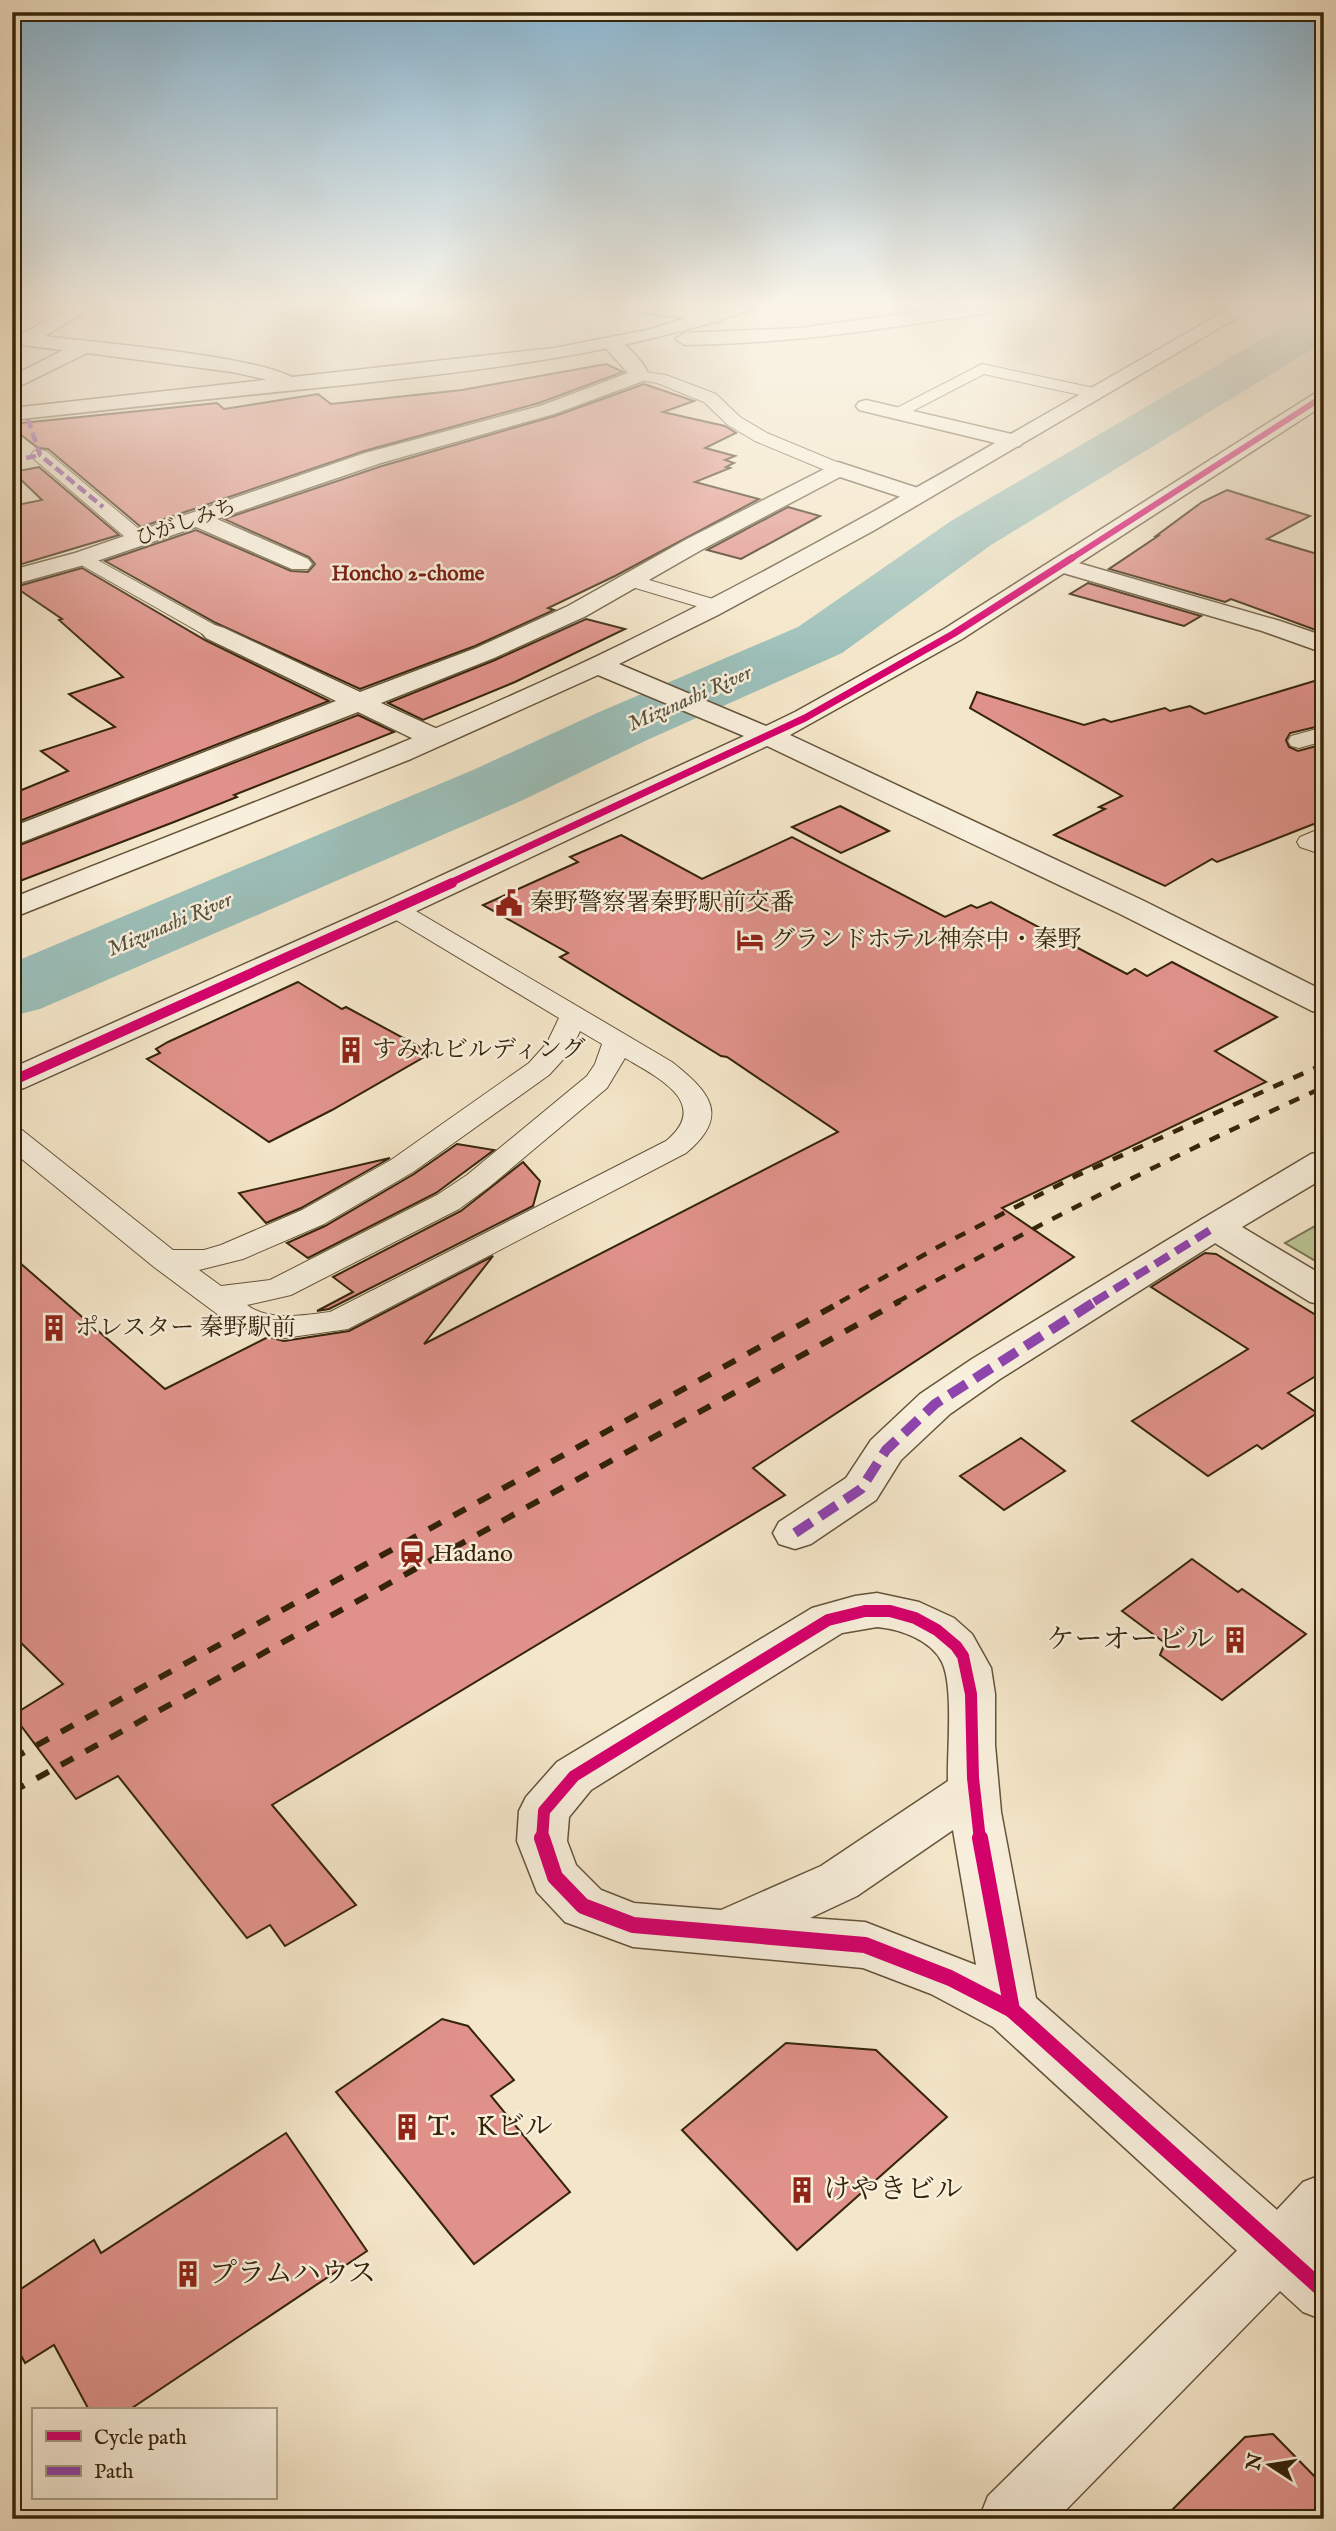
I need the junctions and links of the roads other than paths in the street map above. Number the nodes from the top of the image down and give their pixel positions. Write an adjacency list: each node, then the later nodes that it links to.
1 (495, 424): 10 (street, ひがしみち)
2 (739, 424): 8 (lane)
3 (941, 424): 6 (street)
4 (1041, 424): 6 (street)
5 (1280, 424): 14 (street)
6 (1012, 441): 9 (street)
7 (40, 455): 11 (lane)
8 (838, 469): 9 (street); 16 (street)
9 (916, 495): 17 (street)
10 (197, 519): 11 (street, ひがしみち); 12 (street)
11 (139, 539): 13 (street, ひがしみち)
12 (294, 556)
13 (83, 558): 15 (street, ひがしみち); 18 (lane)
14 (1061, 565): 19 (street); 23 (street)
15 (12, 578)
16 (629, 580): 17 (lane); 21 (street)
17 (716, 606): 20 (street)
18 (215, 633): 21 (street)
19 (1319, 639)
20 (609, 670): 23 (street); 24 (street)
21 (361, 702): 24 (street); 27 (street)
22 (1324, 734): 25 (lane)
23 (769, 736): 30 (street); 31 (street)
24 (434, 738): 29 (street)
25 (1299, 741)
26 (1324, 834): 28 (lane)
27 (12, 837)
28 (1324, 848)
29 (12, 909)
30 (395, 909): 32 (lane); 34 (street)
31 (1324, 1004)
32 (573, 1016): 33 (lane); 38 (lane)
33 (616, 1042): 40 (lane); 40 (lane)
34 (12, 1081)
35 (12, 1136): 38 (lane)
36 (1324, 1162): 37 (street)
37 (1215, 1227): 39 (street); 41 (street)
38 (165, 1260): 40 (lane)
39 (1324, 1293)
40 (213, 1297)
41 (796, 1532)
42 (972, 1791): 43 (street); 43 (street); 44 (street)
43 (724, 1933): 44 (street)
44 (1012, 2010): 46 (street)
45 (1324, 2201): 46 (street)
46 (1279, 2250): 47 (street); 48 (street)
47 (1324, 2291)
48 (1011, 2519)

